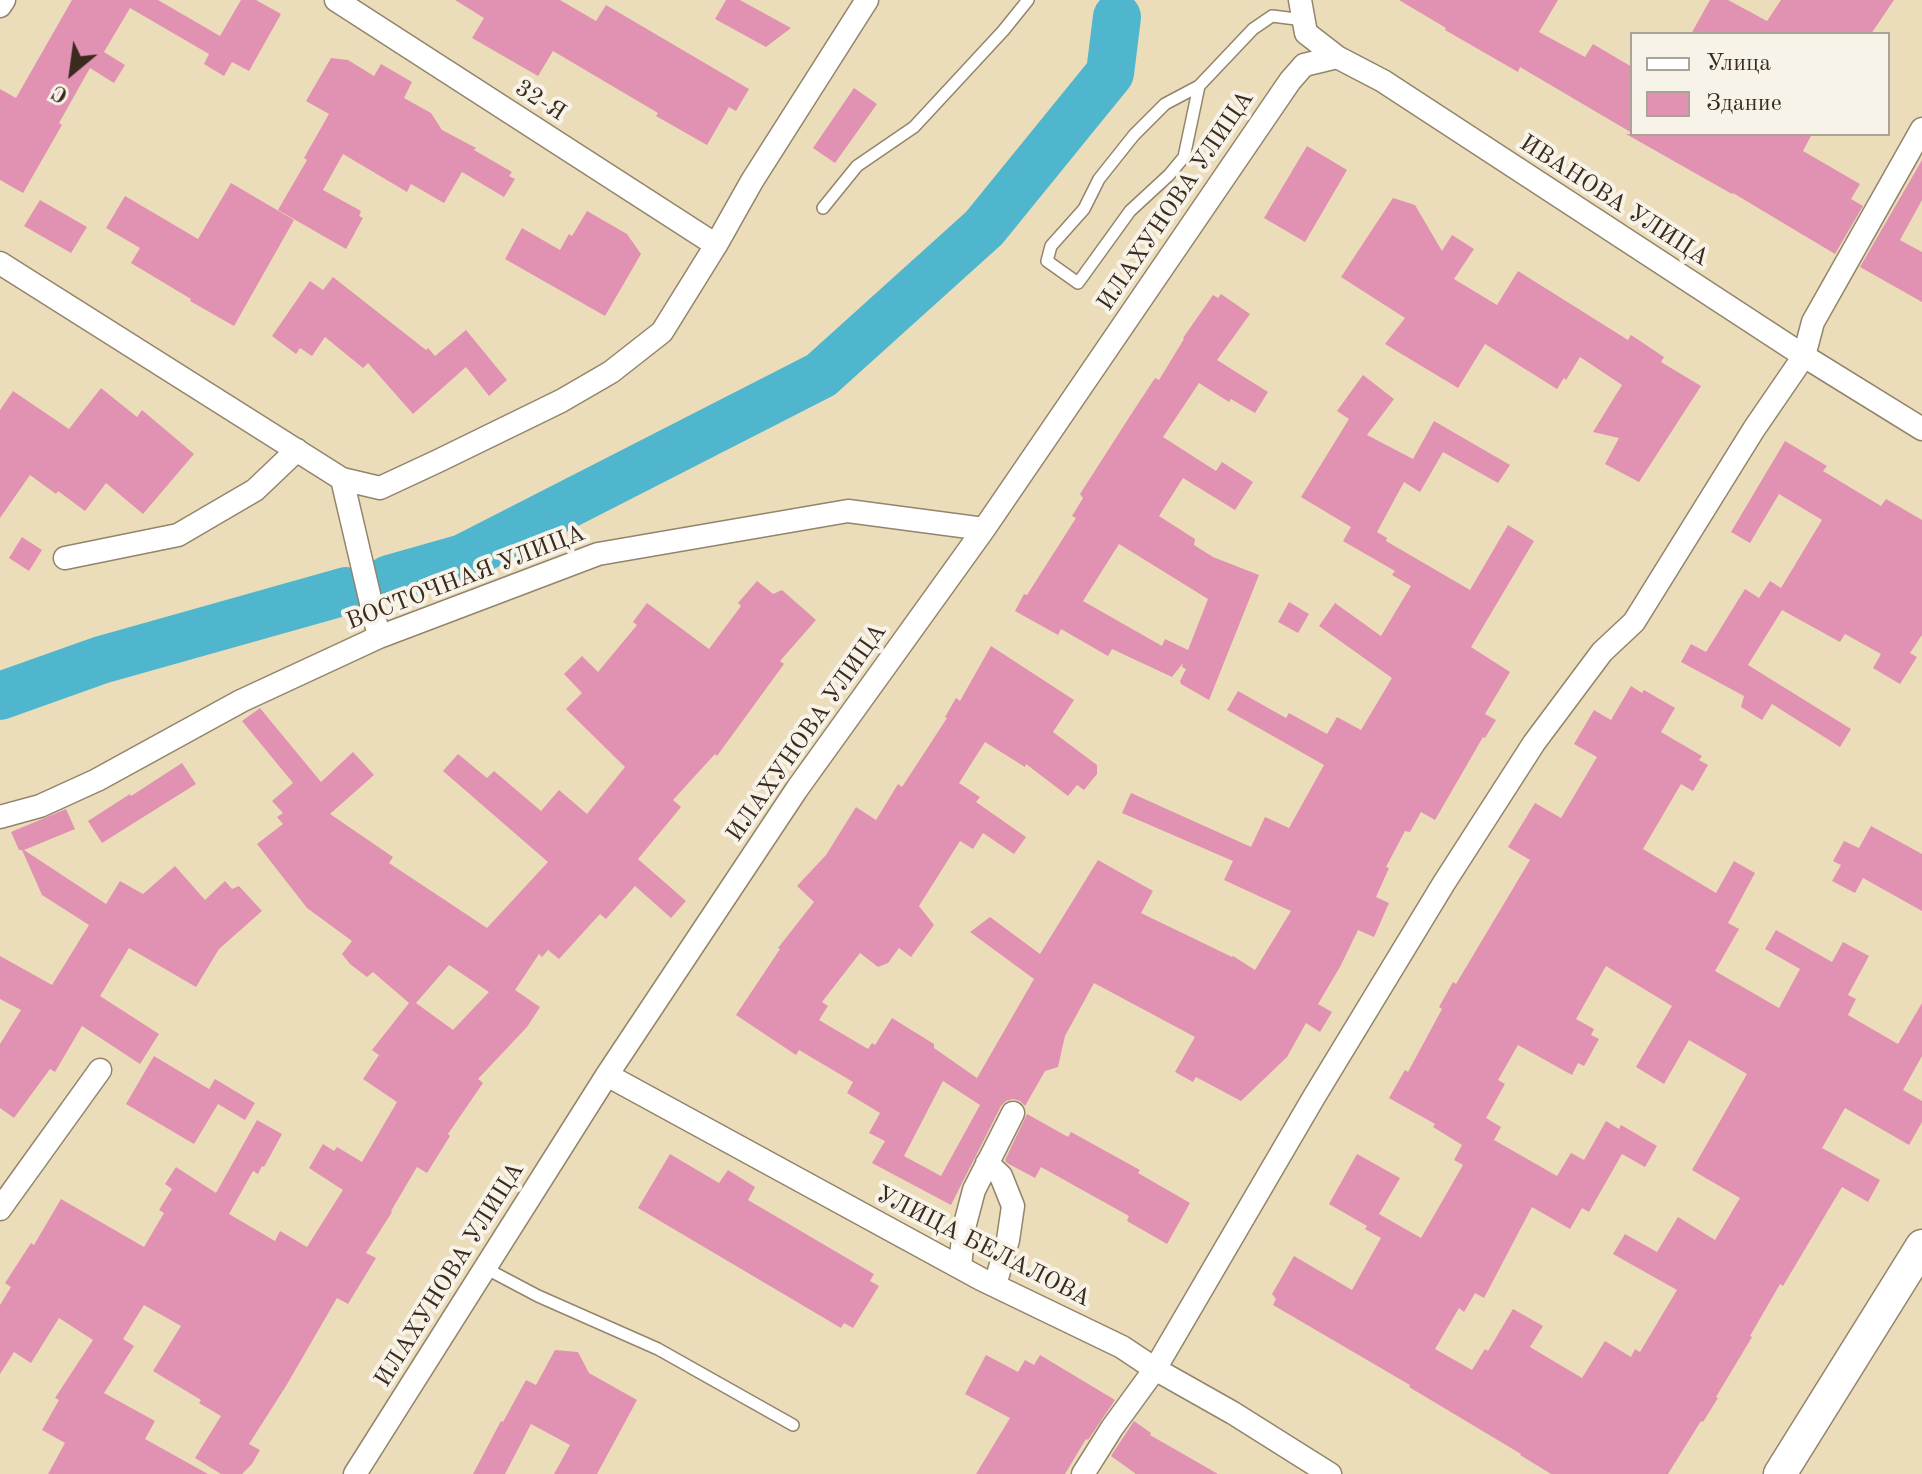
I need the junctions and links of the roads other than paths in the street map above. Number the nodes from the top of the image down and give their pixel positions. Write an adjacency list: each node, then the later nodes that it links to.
1 (4, 0): 5 (street)
2 (336, 0): 11 (street, 32-Я)
3 (867, 0): 11 (street)
4 (1028, 0): 10 (lane)
5 (0, 6)
6 (1302, 10): 7 (street, ИВАНОВА УЛИЦА); 8 (lane)
7 (1337, 57): 13 (street, ИВАНОВА УЛИЦА); 17 (street, ИЛАХУНОВА УЛИЦА)
8 (1199, 86): 8 (lane)
9 (1922, 129): 13 (street)
10 (823, 208)
11 (716, 245): 16 (street)
12 (0, 263): 15 (street)
13 (1804, 356): 14 (street, ИВАНОВА УЛИЦА); 30 (street)
14 (1922, 429)
15 (297, 450): 16 (street); 18 (street)
16 (342, 479): 19 (street)
17 (984, 529): 19 (street, ВОСТОЧНАЯ УЛИЦА); 22 (street, ИЛАХУНОВА УЛИЦА)
18 (65, 558)
19 (379, 637): 20 (street, ВОСТОЧНАЯ УЛИЦА)
20 (0, 817)
21 (100, 1070): 25 (street)
22 (607, 1075): 27 (street, УЛИЦА БЕЛАЛОВА); 28 (street, ИЛАХУНОВА УЛИЦА)
23 (1013, 1113): 24 (street)
24 (987, 1163): 27 (street); 29 (street)
25 (0, 1209)
26 (1922, 1246): 35 (street)
27 (960, 1267): 29 (street, УЛИЦА БЕЛАЛОВА)
28 (485, 1268): 31 (lane); 32 (street, ИЛАХУНОВА УЛИЦА)
29 (995, 1285): 30 (street, УЛИЦА БЕЛАЛОВА)
30 (1155, 1369): 33 (street); 34 (street, УЛИЦА БЕЛАЛОВА)
31 (793, 1425)
32 (355, 1474)
33 (1083, 1474)
34 (1330, 1474)
35 (1780, 1474)

